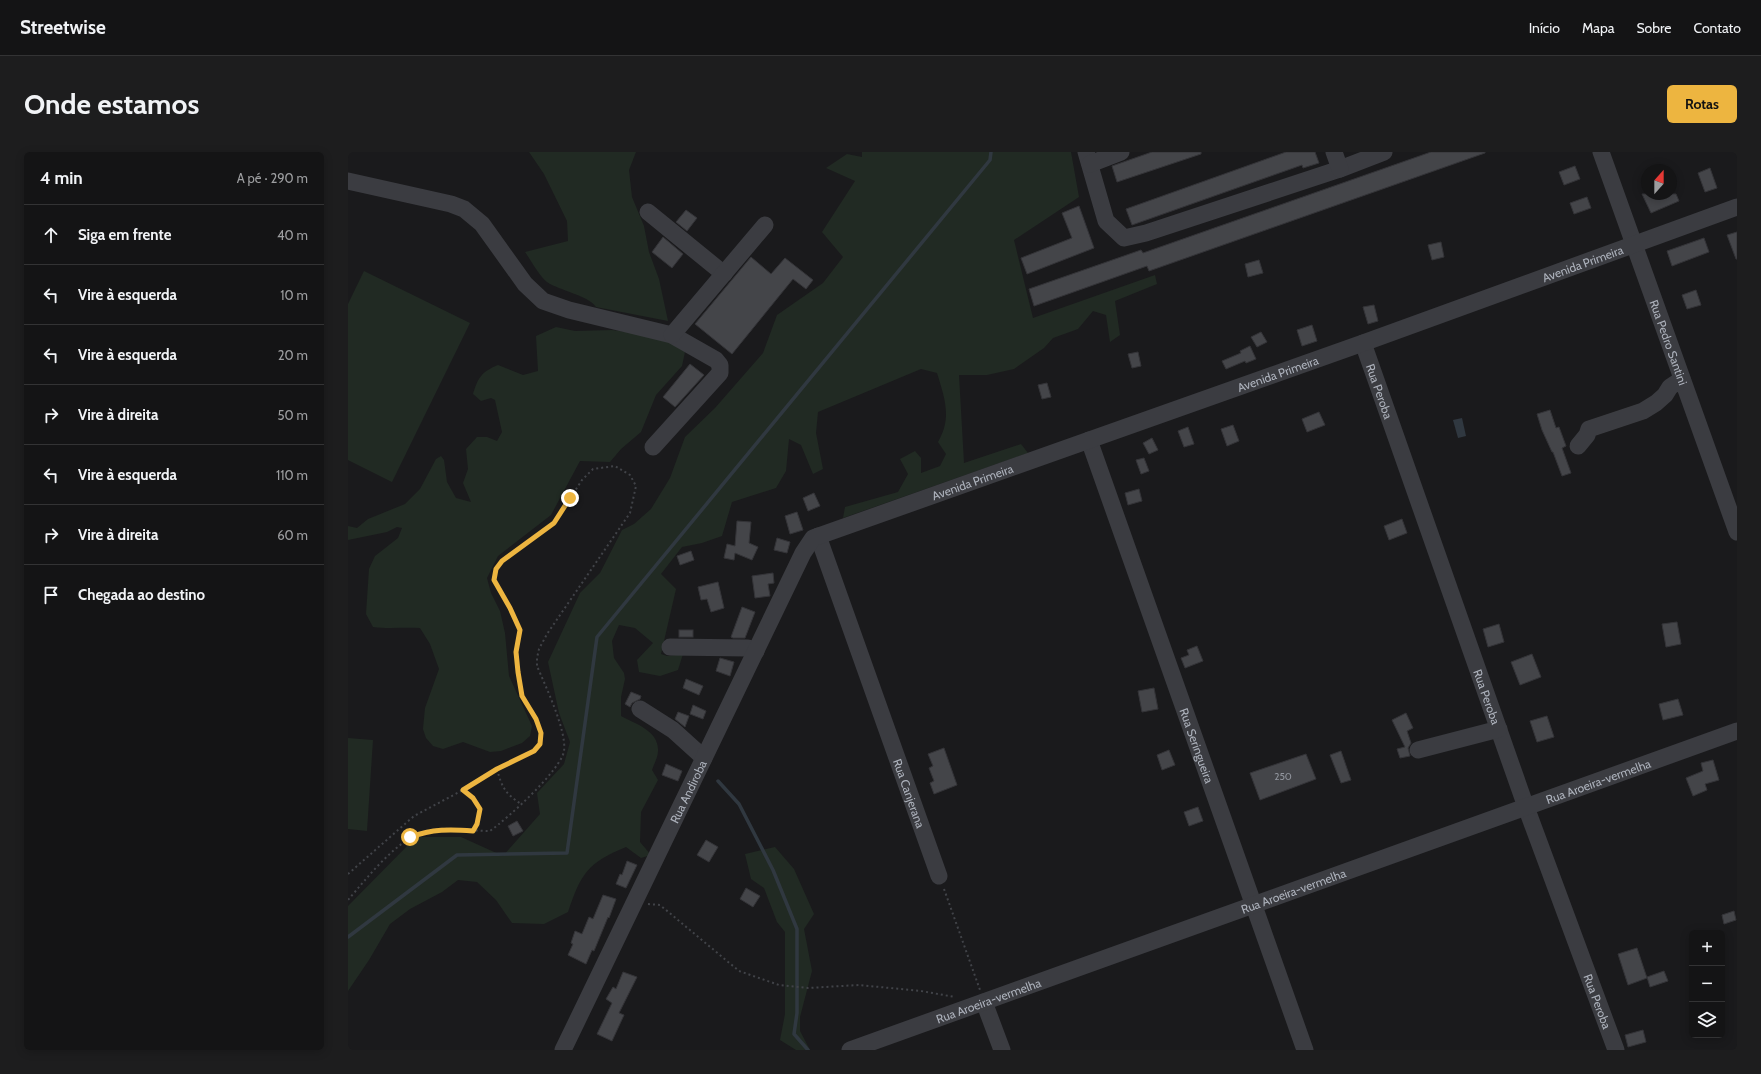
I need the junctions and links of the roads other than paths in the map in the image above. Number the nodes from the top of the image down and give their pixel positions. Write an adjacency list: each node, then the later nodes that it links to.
1 (1121, 152): 5 (street)
2 (1334, 152): 6 (street)
3 (1384, 152): 6 (street)
4 (1601, 152): 11 (street, Rua Pedro Santini)
5 (1088, 158): 6 (street)
6 (1340, 169)
7 (348, 181): 13 (street)
8 (1737, 207): 11 (street, Avenida Primeira)
9 (648, 212): 12 (street)
10 (765, 225): 12 (street)
11 (1634, 245): 14 (street, Avenida Primeira); 15 (street, Rua Pedro Santini)
12 (724, 274): 13 (street)
13 (672, 335): 18 (street)
14 (1363, 343): 16 (street, Avenida Primeira); 24 (street, Rua Peroba)
15 (1682, 379): 17 (street); 19 (street, Rua Pedro Santini)
16 (1089, 440): 20 (street, Avenida Primeira); 30 (street, Rua Seringueira)
17 (1578, 446)
18 (654, 447)
19 (1737, 532)
20 (818, 536): 22 (street, Rua Andiroba); 29 (street, Rua Canjerana)
21 (670, 647): 22 (street)
22 (756, 651): 27 (street, Rua Andiroba)
23 (640, 709): 27 (street)
24 (1499, 729): 26 (street); 28 (street, Rua Peroba)
25 (1737, 731): 28 (street, Rua Aroeira-vermelha)
26 (1418, 750)
27 (704, 758): 32 (street, Rua Andiroba)
28 (1526, 807): 30 (street, Rua Aroeira-vermelha); 36 (street, Rua Peroba)
29 (939, 876)
30 (1254, 904): 31 (street, Rua Aroeira-vermelha); 35 (street, Rua Seringueira)
31 (984, 1002): 33 (street, Rua Aroeira-vermelha); 34 (street)
32 (563, 1050)
33 (850, 1050)
34 (1002, 1050)
35 (1305, 1050)
36 (1616, 1050)

